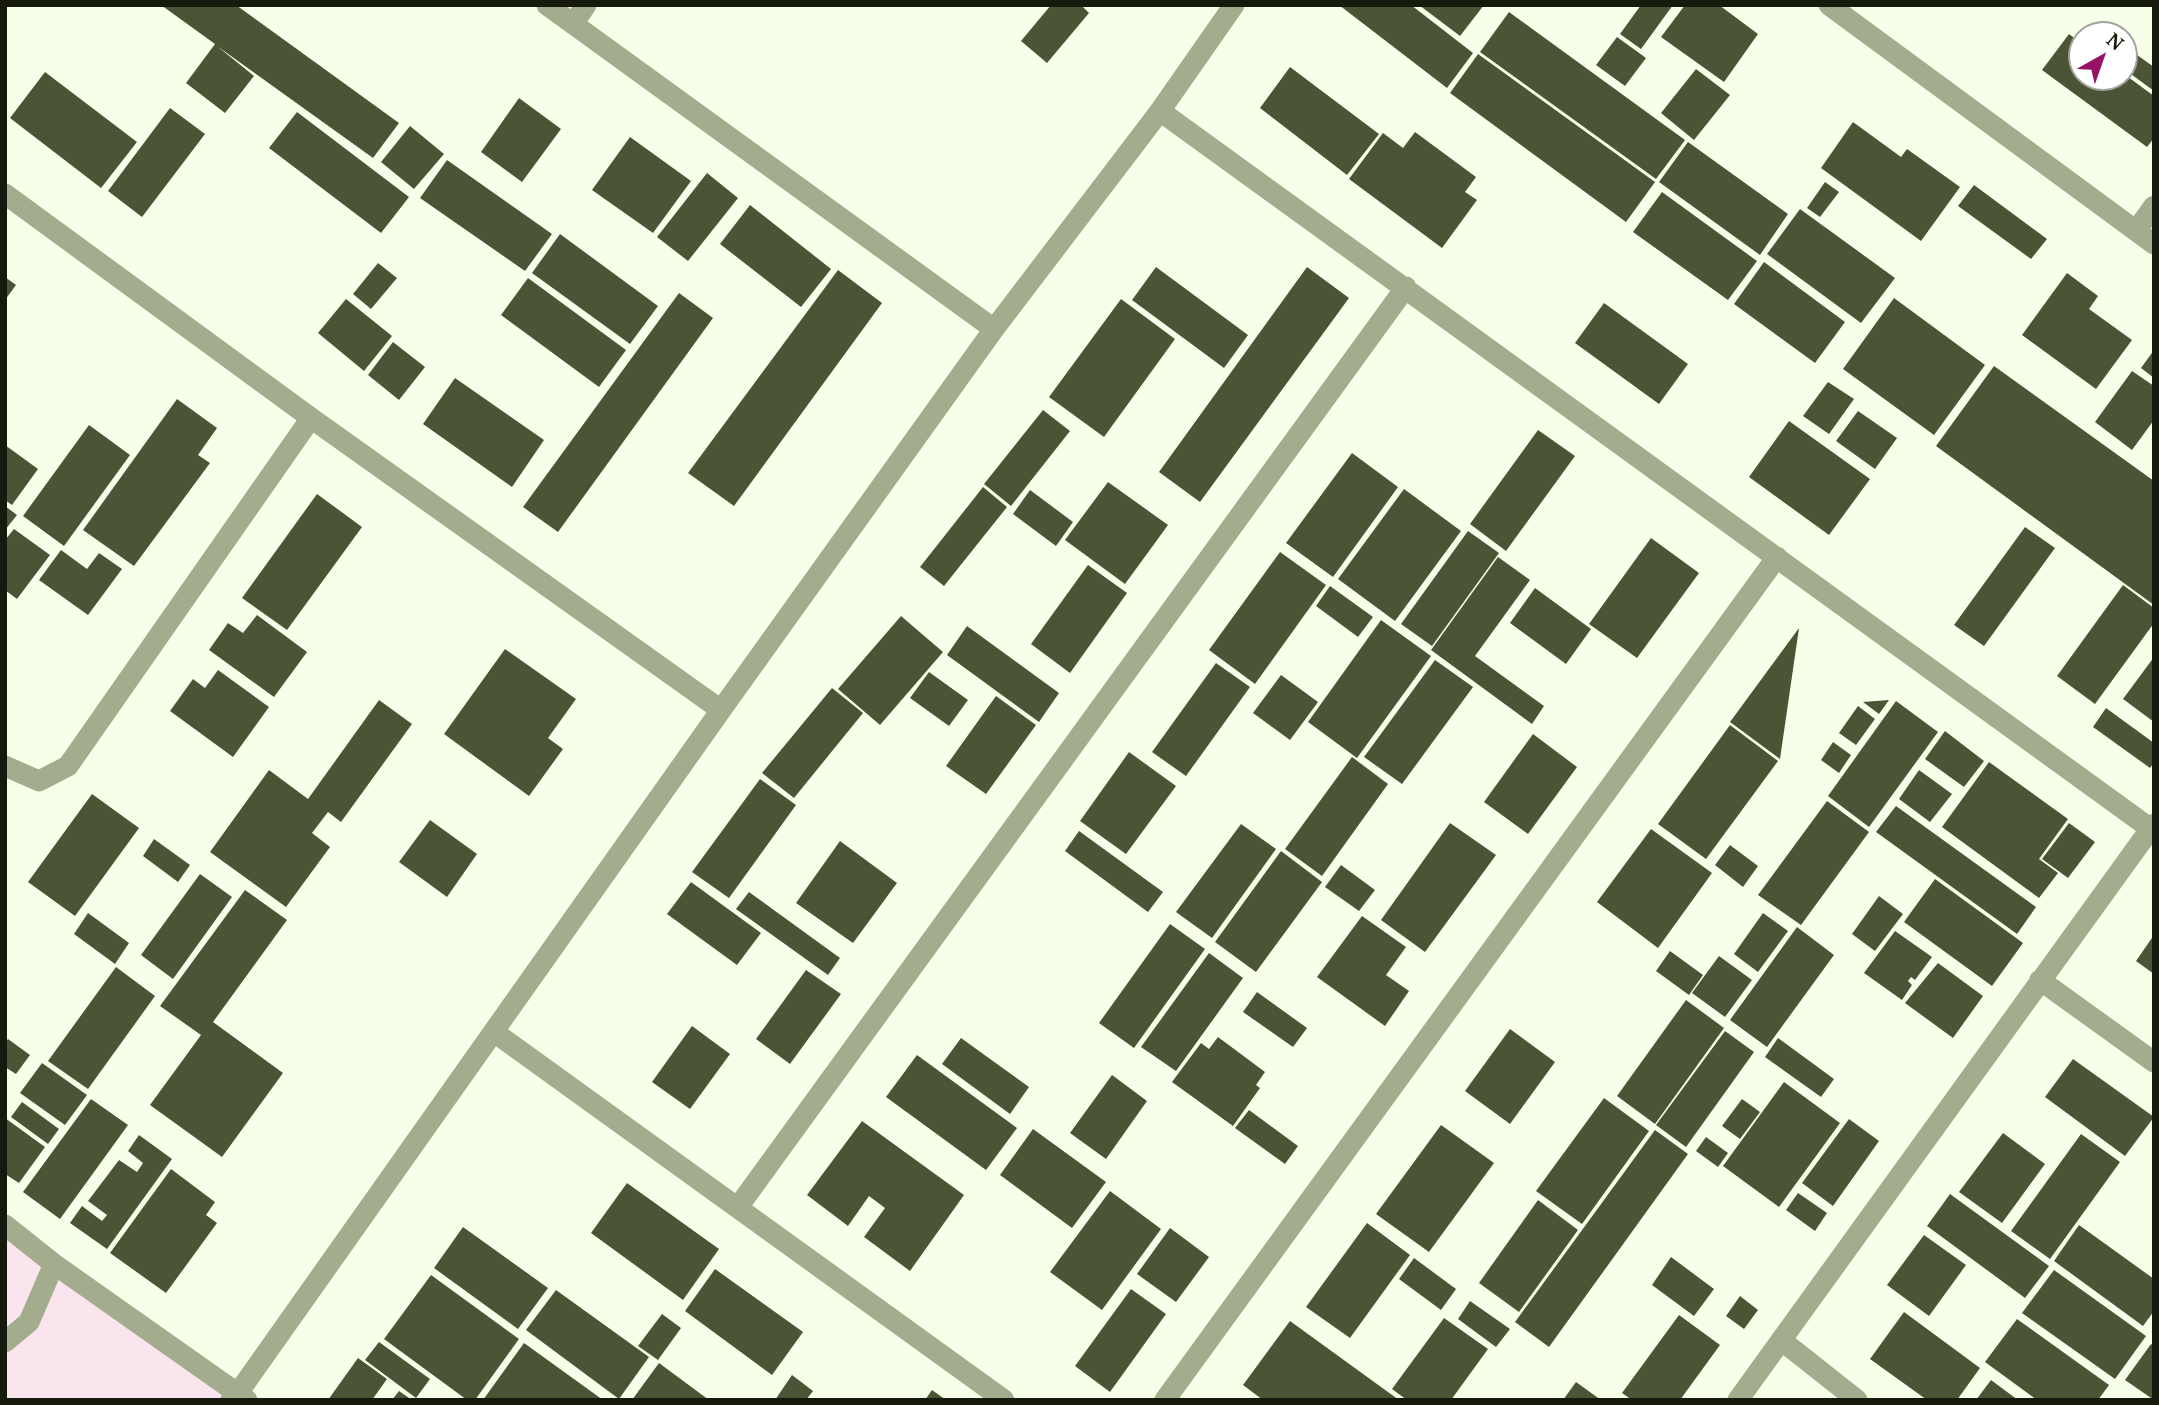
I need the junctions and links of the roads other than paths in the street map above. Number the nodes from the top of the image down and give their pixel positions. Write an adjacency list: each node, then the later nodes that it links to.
1 (547, 5): 5 (street)
2 (586, 5): 5 (street)
3 (1234, 5): 6 (street)
4 (1829, 5): 9 (street)
5 (573, 24): 12 (street)
6 (1160, 111): 11 (street); 12 (street)
7 (5, 194): 13 (street)
8 (2154, 206): 9 (street)
9 (2136, 231): 10 (street)
10 (2154, 244)
11 (1406, 287): 14 (street); 21 (street)
12 (994, 329): 15 (street)
13 (311, 418): 15 (street); 16 (street)
14 (1777, 556): 17 (street); 28 (street)
15 (721, 710): 19 (street)
16 (5, 766)
17 (2152, 827): 18 (street)
18 (2040, 980): 20 (street); 24 (street)
19 (494, 1032): 21 (street); 26 (street)
20 (2154, 1062)
21 (738, 1207): 27 (street)
22 (5, 1225): 23 (street)
23 (54, 1264): 25 (street); 26 (street)
24 (1781, 1340): 29 (street); 30 (street)
25 (5, 1342)
26 (239, 1397)
27 (1003, 1400)
28 (1165, 1400)
29 (1738, 1400)
30 (1857, 1400)

